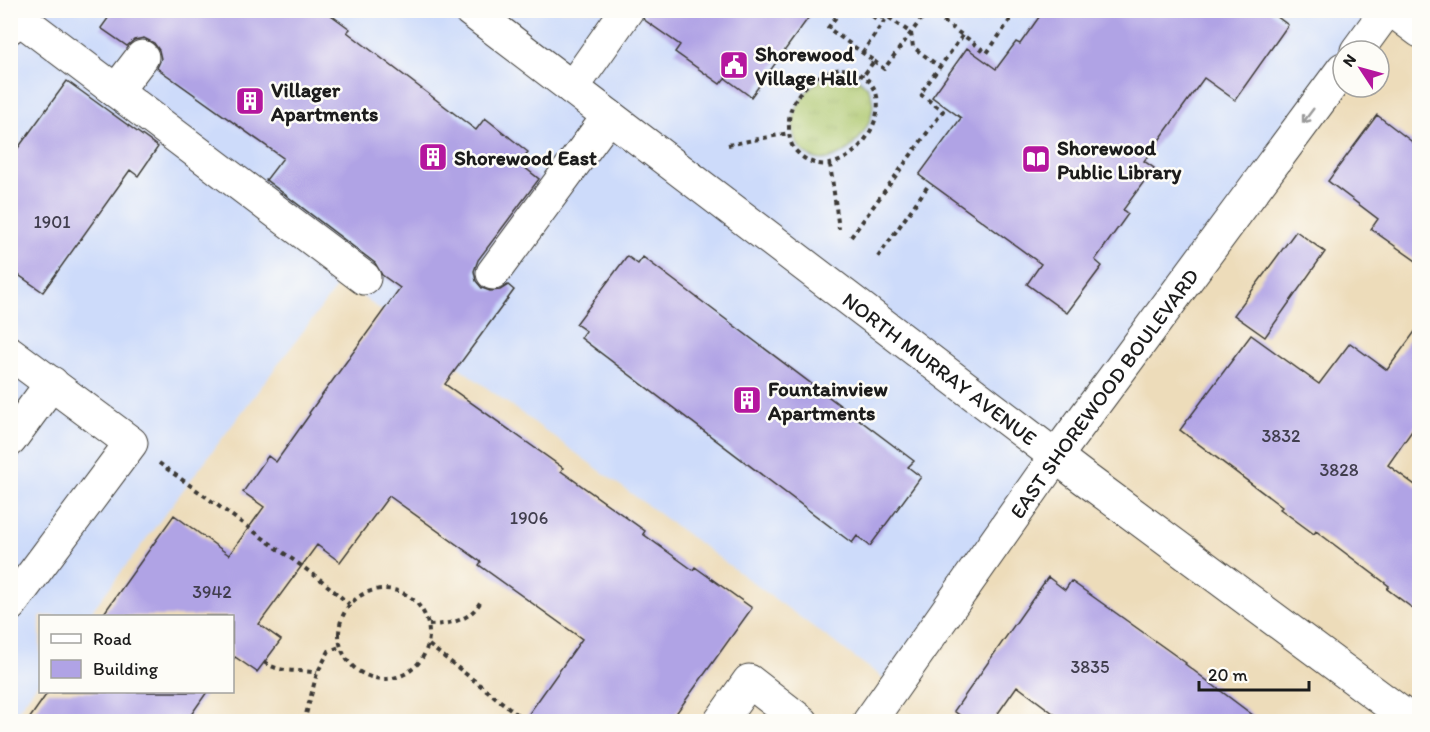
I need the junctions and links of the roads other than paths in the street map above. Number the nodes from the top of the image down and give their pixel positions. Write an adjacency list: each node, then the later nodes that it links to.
1 (470, 10): 10 (street, NORTH MURRAY AVENUE)
2 (627, 10): 10 (street)
3 (1387, 10): 7 (street)
4 (1392, 10): 6 (street)
5 (17, 18): 11 (street)
6 (1419, 32)
7 (1366, 39)
8 (142, 57): 11 (street)
9 (1331, 85): 18 (street, EAST SHOREWOOD BOULEVARD, one-way to 18)
10 (572, 88): 12 (street, NORTH MURRAY AVENUE)
11 (115, 98): 14 (street)
12 (609, 116): 13 (street); 18 (street, NORTH MURRAY AVENUE)
13 (493, 273)
14 (363, 279)
15 (10, 353): 16 (street)
16 (52, 384): 17 (street); 19 (street)
17 (10, 440)
18 (1056, 456): 22 (street, EAST SHOREWOOD BOULEVARD); 23 (street, NORTH MURRAY AVENUE)
19 (10, 605)
20 (720, 722): 21 (street)
21 (802, 722)
22 (869, 722)
23 (1413, 722)

